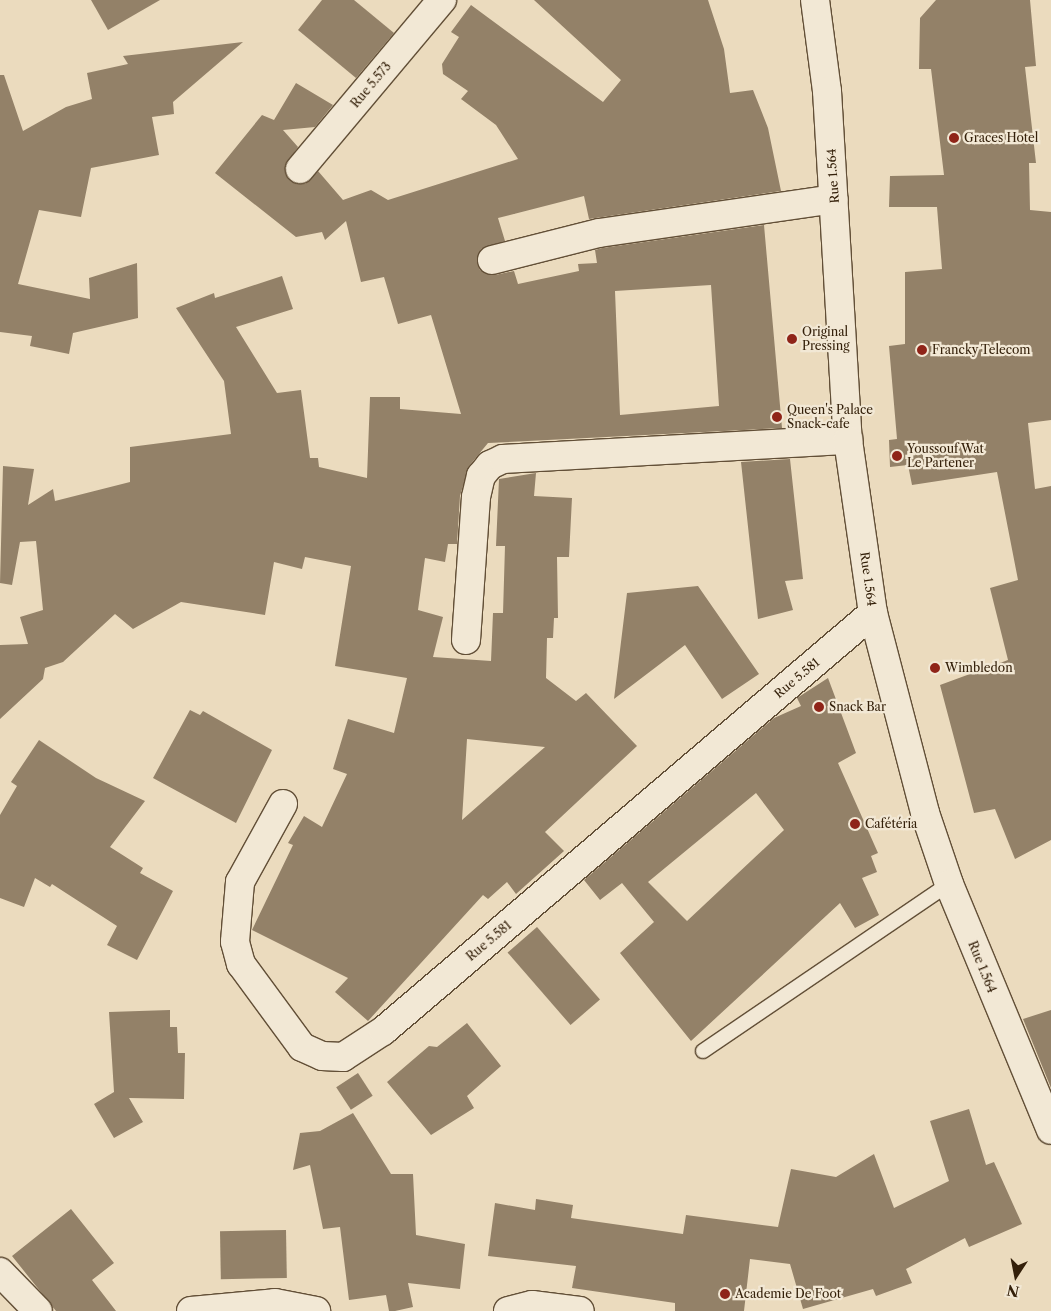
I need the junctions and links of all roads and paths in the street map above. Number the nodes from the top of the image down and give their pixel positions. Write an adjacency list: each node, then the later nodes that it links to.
1 (442, 0): 3 (street, Rue 5.573)
2 (815, 0): 4 (street, Rue 1.564)
3 (300, 169)
4 (834, 199): 5 (street); 6 (street, Rue 1.564)
5 (492, 260)
6 (848, 440): 7 (street, Rue 1.564); 8 (street)
7 (873, 613): 9 (street, Rue 5.581); 10 (street, Rue 1.564)
8 (466, 640)
9 (283, 804)
10 (949, 884): 11 (lane); 12 (street, Rue 1.564)
11 (703, 1051)
12 (1051, 1130)
13 (0, 1272): 14 (street)
14 (38, 1311)
15 (191, 1311): 16 (street)
16 (316, 1311)
17 (508, 1311): 18 (street)
18 (580, 1311)

